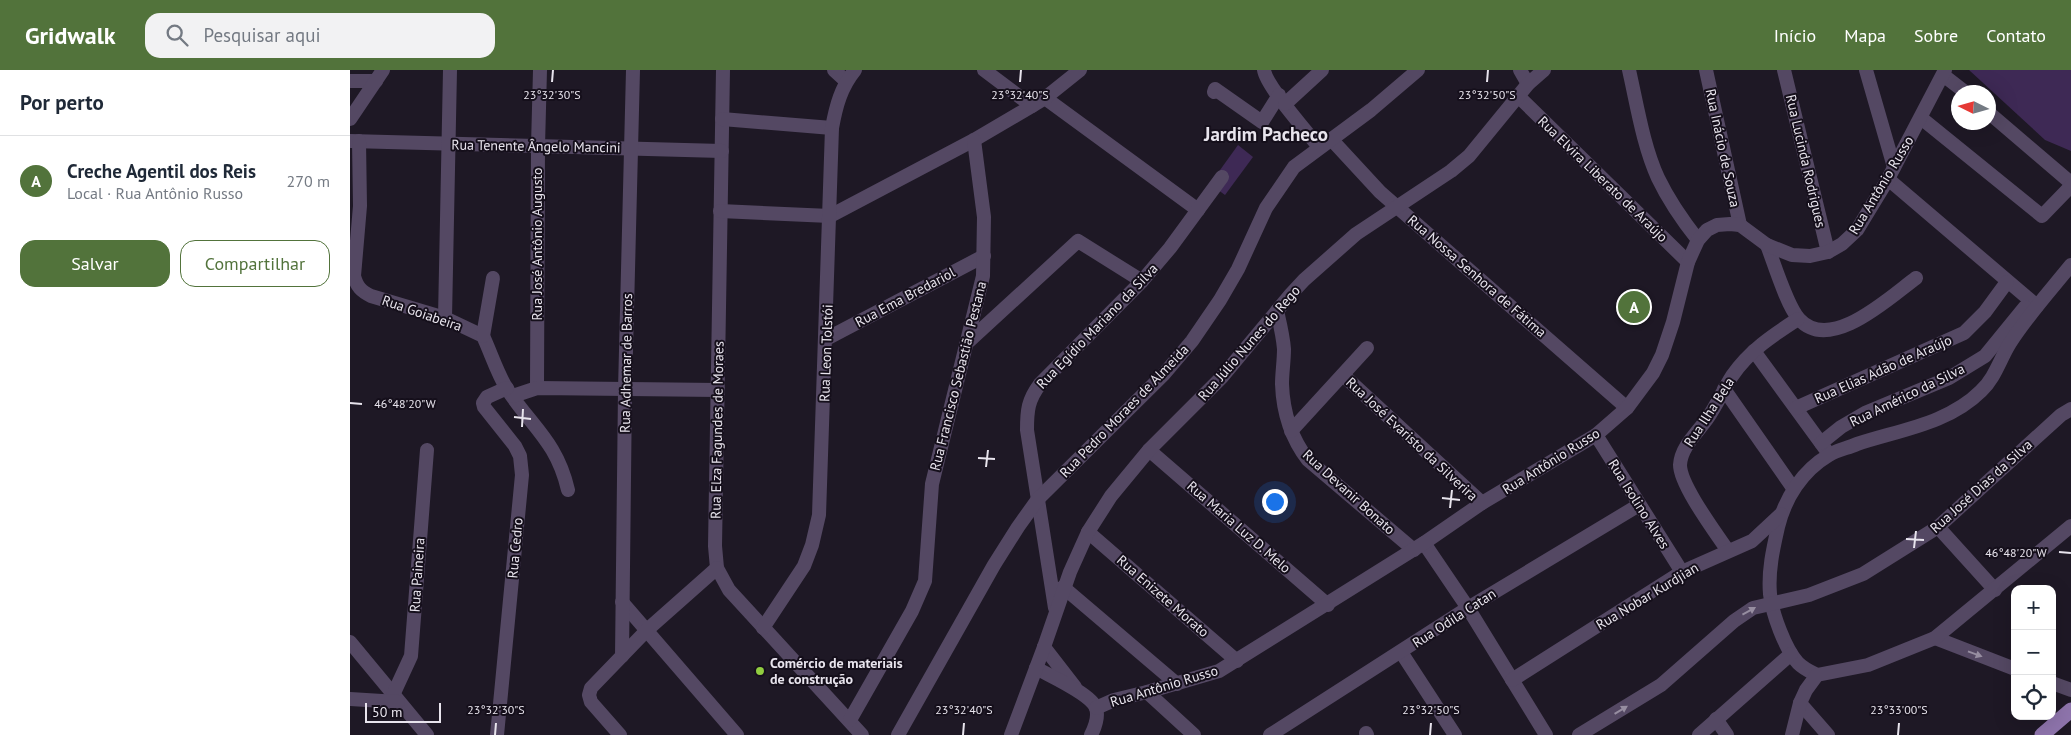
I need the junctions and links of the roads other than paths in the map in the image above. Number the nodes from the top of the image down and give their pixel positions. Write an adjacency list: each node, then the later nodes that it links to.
1 (450, 70): 37 (street)
2 (540, 70): 38 (street, Rua José Antônio Augusto)
3 (633, 70): 40 (street, Rua Adhemar de Barros)
4 (723, 70): 31 (street, Rua Elza Fagundes de Moraes)
5 (834, 70): 21 (street)
6 (856, 70): 21 (street, Rua Leon Tolstói)
7 (984, 70): 28 (street)
8 (1080, 70): 26 (street)
9 (1322, 70): 27 (street)
10 (1418, 70): 34 (street, Rua Pedro Moraes de Almeida)
11 (1520, 70): 22 (street)
12 (1544, 70): 22 (street, Rua Júlio Nunes do Rego)
13 (1629, 70): 50 (street)
14 (1706, 70): 49 (street, Rua Inácio de Souza)
15 (1784, 70): 52 (street, Rua Lucinda Rodrigues)
16 (1866, 70): 42 (street)
17 (1262, 71): 27 (street)
18 (1944, 72): 23 (street); 29 (street, Rua Antônio Russo)
19 (379, 76): 20 (street); 30 (street)
20 (350, 81)
21 (846, 81): 33 (street, Rua Leon Tolstói)
22 (1528, 84): 25 (street, Rua Júlio Nunes do Rego)
23 (1958, 85)
24 (1214, 92): 27 (street)
25 (1518, 96): 45 (street, Rua Júlio Nunes do Rego); 54 (street, Rua Elvira Liberato de Araújo)
26 (1045, 98): 28 (street); 46 (street)
27 (1282, 99): 39 (street)
28 (1032, 106): 35 (street)
29 (1921, 118): 42 (street, Rua Antônio Russo); 44 (street)
30 (350, 119)
31 (722, 119): 33 (street); 41 (street, Rua Elza Fagundes de Moraes)
32 (1996, 119): 44 (street)
33 (832, 128): 48 (street, Rua Leon Tolstói)
34 (1331, 139): 39 (street, Rua Pedro Moraes de Almeida); 45 (street, Rua Nossa Senhora de Fátima)
35 (974, 140): 48 (street); 53 (street, Rua Francisco Sebastião Pestana)
36 (354, 141): 37 (street, Rua Tenente Ângelo Mancini); 62 (street, Rua Goiabeira)
37 (449, 144): 38 (street, Rua Tenente Ângelo Mancini); 62 (street)
38 (538, 146): 40 (street, Rua Tenente Ângelo Mancini); 72 (street, Rua José Antônio Augusto)
39 (1319, 147): 87 (street, Rua Pedro Moraes de Almeida)
40 (630, 148): 41 (street, Rua Tenente Ângelo Mancini); 74 (street, Rua Adhemar de Barros)
41 (722, 152): 47 (street, Rua Elza Fagundes de Moraes)
42 (1891, 173): 52 (street, Rua Antônio Russo); 59 (street)
43 (1222, 176): 46 (street, Rua Egídio Mariano da Silva)
44 (2071, 184)
45 (1397, 207): 61 (street, Rua Júlio Nunes do Rego); 77 (street, Rua Nossa Senhora de Fátima)
46 (1198, 210): 58 (street, Rua Egídio Mariano da Silva)
47 (720, 211): 48 (street); 75 (street, Rua Elza Fagundes de Moraes)
48 (830, 216): 65 (street, Rua Leon Tolstói)
49 (1740, 225): 50 (street, Rua Antônio Russo); 51 (street, Rua Antônio Russo)
50 (1698, 240): 54 (street, Rua Antônio Russo)
51 (1767, 245): 52 (street, Rua Antônio Russo); 63 (street)
52 (1828, 252)
53 (984, 256): 65 (street, Rua Ema Bredariol); 66 (street, Rua Francisco Sebastião Pestana)
54 (1688, 262): 77 (street, Rua Antônio Russo)
55 (2071, 266): 60 (street)
56 (493, 278): 64 (street)
57 (1916, 278): 63 (street)
58 (1142, 281): 66 (street); 87 (street, Rua Egídio Mariano da Silva)
59 (2007, 282): 60 (street); 78 (street, Rua Elias Adão de Araújo)
60 (2034, 304): 69 (street, Rua Américo da Silva); 70 (street)
61 (1277, 312): 80 (street, Rua Devanir Bonato); 84 (street, Rua Júlio Nunes do Rego)
62 (445, 318): 64 (street, Rua Goiabeira)
63 (1798, 319): 68 (street, Rua Ilha Bela)
64 (483, 336): 76 (street)
65 (826, 339): 105 (street, Rua Leon Tolstói)
66 (968, 341): 128 (street, Rua Francisco Sebastião Pestana)
67 (1367, 348): 71 (street)
68 (1754, 351): 73 (street, Rua Ilha Bela); 78 (street)
69 (1985, 356): 70 (street); 82 (street, Rua Américo da Silva)
70 (1997, 368): 82 (street)
71 (1343, 375): 80 (street); 88 (street, Rua José Evaristo da Silverira)
72 (537, 388): 74 (street); 76 (street)
73 (1724, 389): 85 (street); 95 (street, Rua Ilha Bela)
74 (625, 390): 75 (street); 100 (street, Rua Adhemar de Barros)
75 (718, 390): 96 (street, Rua Elza Fagundes de Moraes)
76 (510, 392): 86 (street); 132 (street, Rua Cedro)
77 (1627, 408): 81 (street, Rua Antônio Russo)
78 (1796, 408): 82 (street)
79 (2071, 409): 92 (street, Rua José Dias da Silva)
80 (1291, 432): 94 (street, Rua Devanir Bonato)
81 (1596, 435): 88 (street, Rua Antônio Russo); 89 (street, Rua Isolino Alves)
82 (1825, 449): 85 (street, Rua Américo da Silva)
83 (427, 450): 124 (street, Rua Paineira)
84 (1149, 450): 93 (street, Rua Júlio Nunes do Rego); 102 (street, Rua Maria Luz D. Melo)
85 (1793, 488): 90 (street)
86 (568, 490)
87 (1038, 499): 104 (street, Rua Egídio Mariano da Silva); 136 (street, Rua Pedro Moraes de Almeida)
88 (1482, 502): 94 (street, Rua Antônio Russo)
89 (1639, 505): 97 (street, Rua Isolino Alves); 103 (street, Rua Odila Catan)
90 (1782, 513): 95 (street, Rua Nobar Kurdjian); 101 (street)
91 (2071, 526): 99 (street)
92 (1938, 527): 99 (street); 101 (street, Rua José Dias da Silva)
93 (1088, 532): 98 (street, Rua Júlio Nunes do Rego); 113 (street, Rua Enizete Morato)
94 (1419, 547): 102 (street, Rua Antônio Russo); 103 (street, Rua Devanir Bonato)
95 (1728, 552): 97 (street, Rua Nobar Kurdjian)
96 (717, 568): 105 (street, Rua Elza Fagundes de Moraes); 106 (street)
97 (1682, 572): 117 (street, Rua Nobar Kurdjian)
98 (1063, 587): 104 (street, Rua Júlio Nunes do Rego); 118 (street)
99 (1995, 590): 107 (street)
100 (622, 602): 106 (street); 112 (street, Rua Adhemar de Barros)
101 (1771, 602): 111 (street); 142 (street, Rua José Dias da Silva, one-way to 101)
102 (1328, 604): 113 (street, Rua Antônio Russo)
103 (1468, 608): 110 (street, Rua Odila Catan); 117 (street, Rua Devanir Bonato)
104 (1055, 612): 109 (street, Rua Júlio Nunes do Rego)
105 (763, 628): 128 (street, Rua Elza Fagundes de Moraes)
106 (647, 630): 112 (street); 134 (street)
107 (1935, 638): 114 (street, one-way to 114); 116 (street)
108 (350, 642): 124 (street)
109 (1044, 647): 115 (street, Rua Júlio Nunes do Rego); 122 (street)
110 (1401, 652): 130 (street, Rua Odila Catan); 140 (street)
111 (1791, 654): 116 (street); 129 (street)
112 (622, 656): 133 (street)
113 (1237, 661): 118 (street, Rua Antônio Russo)
114 (2011, 667)
115 (1036, 668): 122 (street); 137 (street, Rua Júlio Nunes do Rego)
116 (1817, 675): 125 (street)
117 (1512, 680): 141 (street, Rua Devanir Bonato)
118 (1177, 684): 121 (street, Rua Antônio Russo)
119 (2056, 684): 120 (street)
120 (2071, 690)
121 (1147, 692): 126 (street, Rua Antônio Russo); 139 (street)
122 (1080, 693): 126 (street)
123 (350, 699): 124 (street)
124 (395, 699): 131 (street)
125 (1800, 703): 145 (street); 146 (street)
126 (1096, 708): 138 (street)
127 (2071, 710): 147 (main road)
128 (850, 720): 135 (street, Rua Elza Fagundes de Moraes)
129 (1716, 720): 143 (street); 144 (street)
130 (1278, 733)
131 (427, 735)
132 (496, 735)
133 (620, 735)
134 (737, 735)
135 (862, 735)
136 (898, 735)
137 (1011, 735)
138 (1091, 735)
139 (1194, 735)
140 (1455, 735)
141 (1546, 735)
142 (1579, 735)
143 (1699, 735)
144 (1727, 735)
145 (1792, 735)
146 (1828, 735)
147 (2042, 735)

